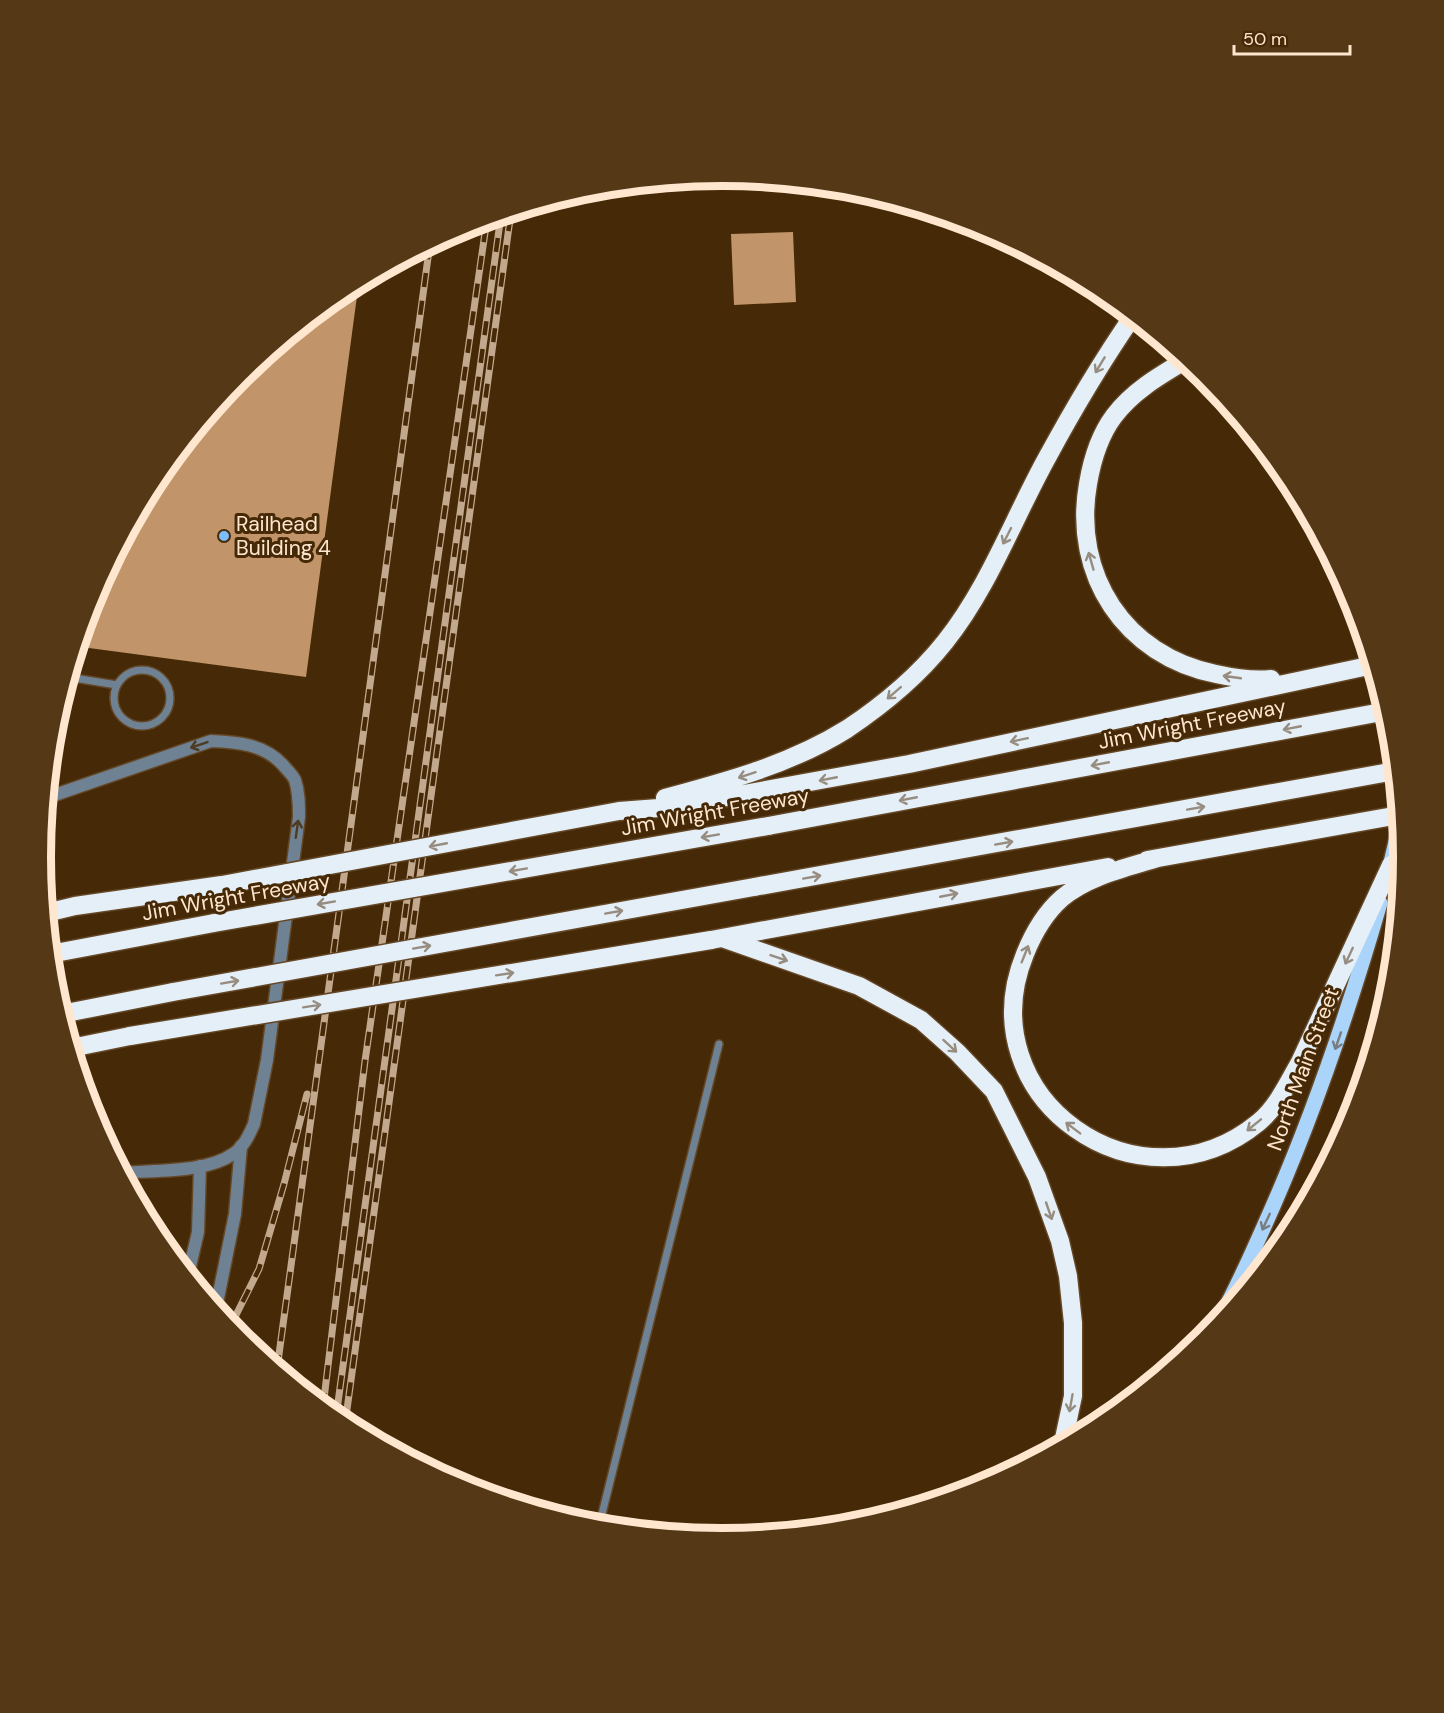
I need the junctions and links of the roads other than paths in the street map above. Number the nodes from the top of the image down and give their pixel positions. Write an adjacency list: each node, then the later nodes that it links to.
1 (1128, 323): 10 (highway, one-way to 10)
2 (1178, 365): 4 (highway, one-way to 2)
3 (1365, 666): 4 (highway)
4 (1353, 669): 10 (highway, one-way to 10)
5 (75, 678): 6 (lane)
6 (117, 685): 6 (lane)
7 (1377, 712): 17 (highway, Jim Wright Freeway, one-way to 17, bridge)
8 (1387, 772): 18 (highway, one-way to 8, bridge)
9 (54, 795): 21 (street, one-way to 9)
10 (619, 811): 15 (highway, one-way to 15, bridge)
11 (1392, 815): 13 (highway)
12 (1393, 856): 14 (main road, North Main Street)
13 (1158, 858): 14 (highway, one-way to 13); 16 (highway, one-way to 13)
14 (1391, 865): 25 (main road, North Main Street, one-way to 25)
15 (53, 911)
16 (717, 939): 20 (highway, one-way to 16, bridge); 27 (highway, one-way to 27)
17 (58, 952)
18 (70, 1012)
19 (719, 1044): 28 (lane)
20 (79, 1046)
21 (241, 1146): 22 (street); 26 (street)
22 (201, 1166): 23 (street); 24 (street)
23 (130, 1172)
24 (190, 1265)
25 (1233, 1290)
26 (218, 1299)
27 (1065, 1433)
28 (601, 1517)

